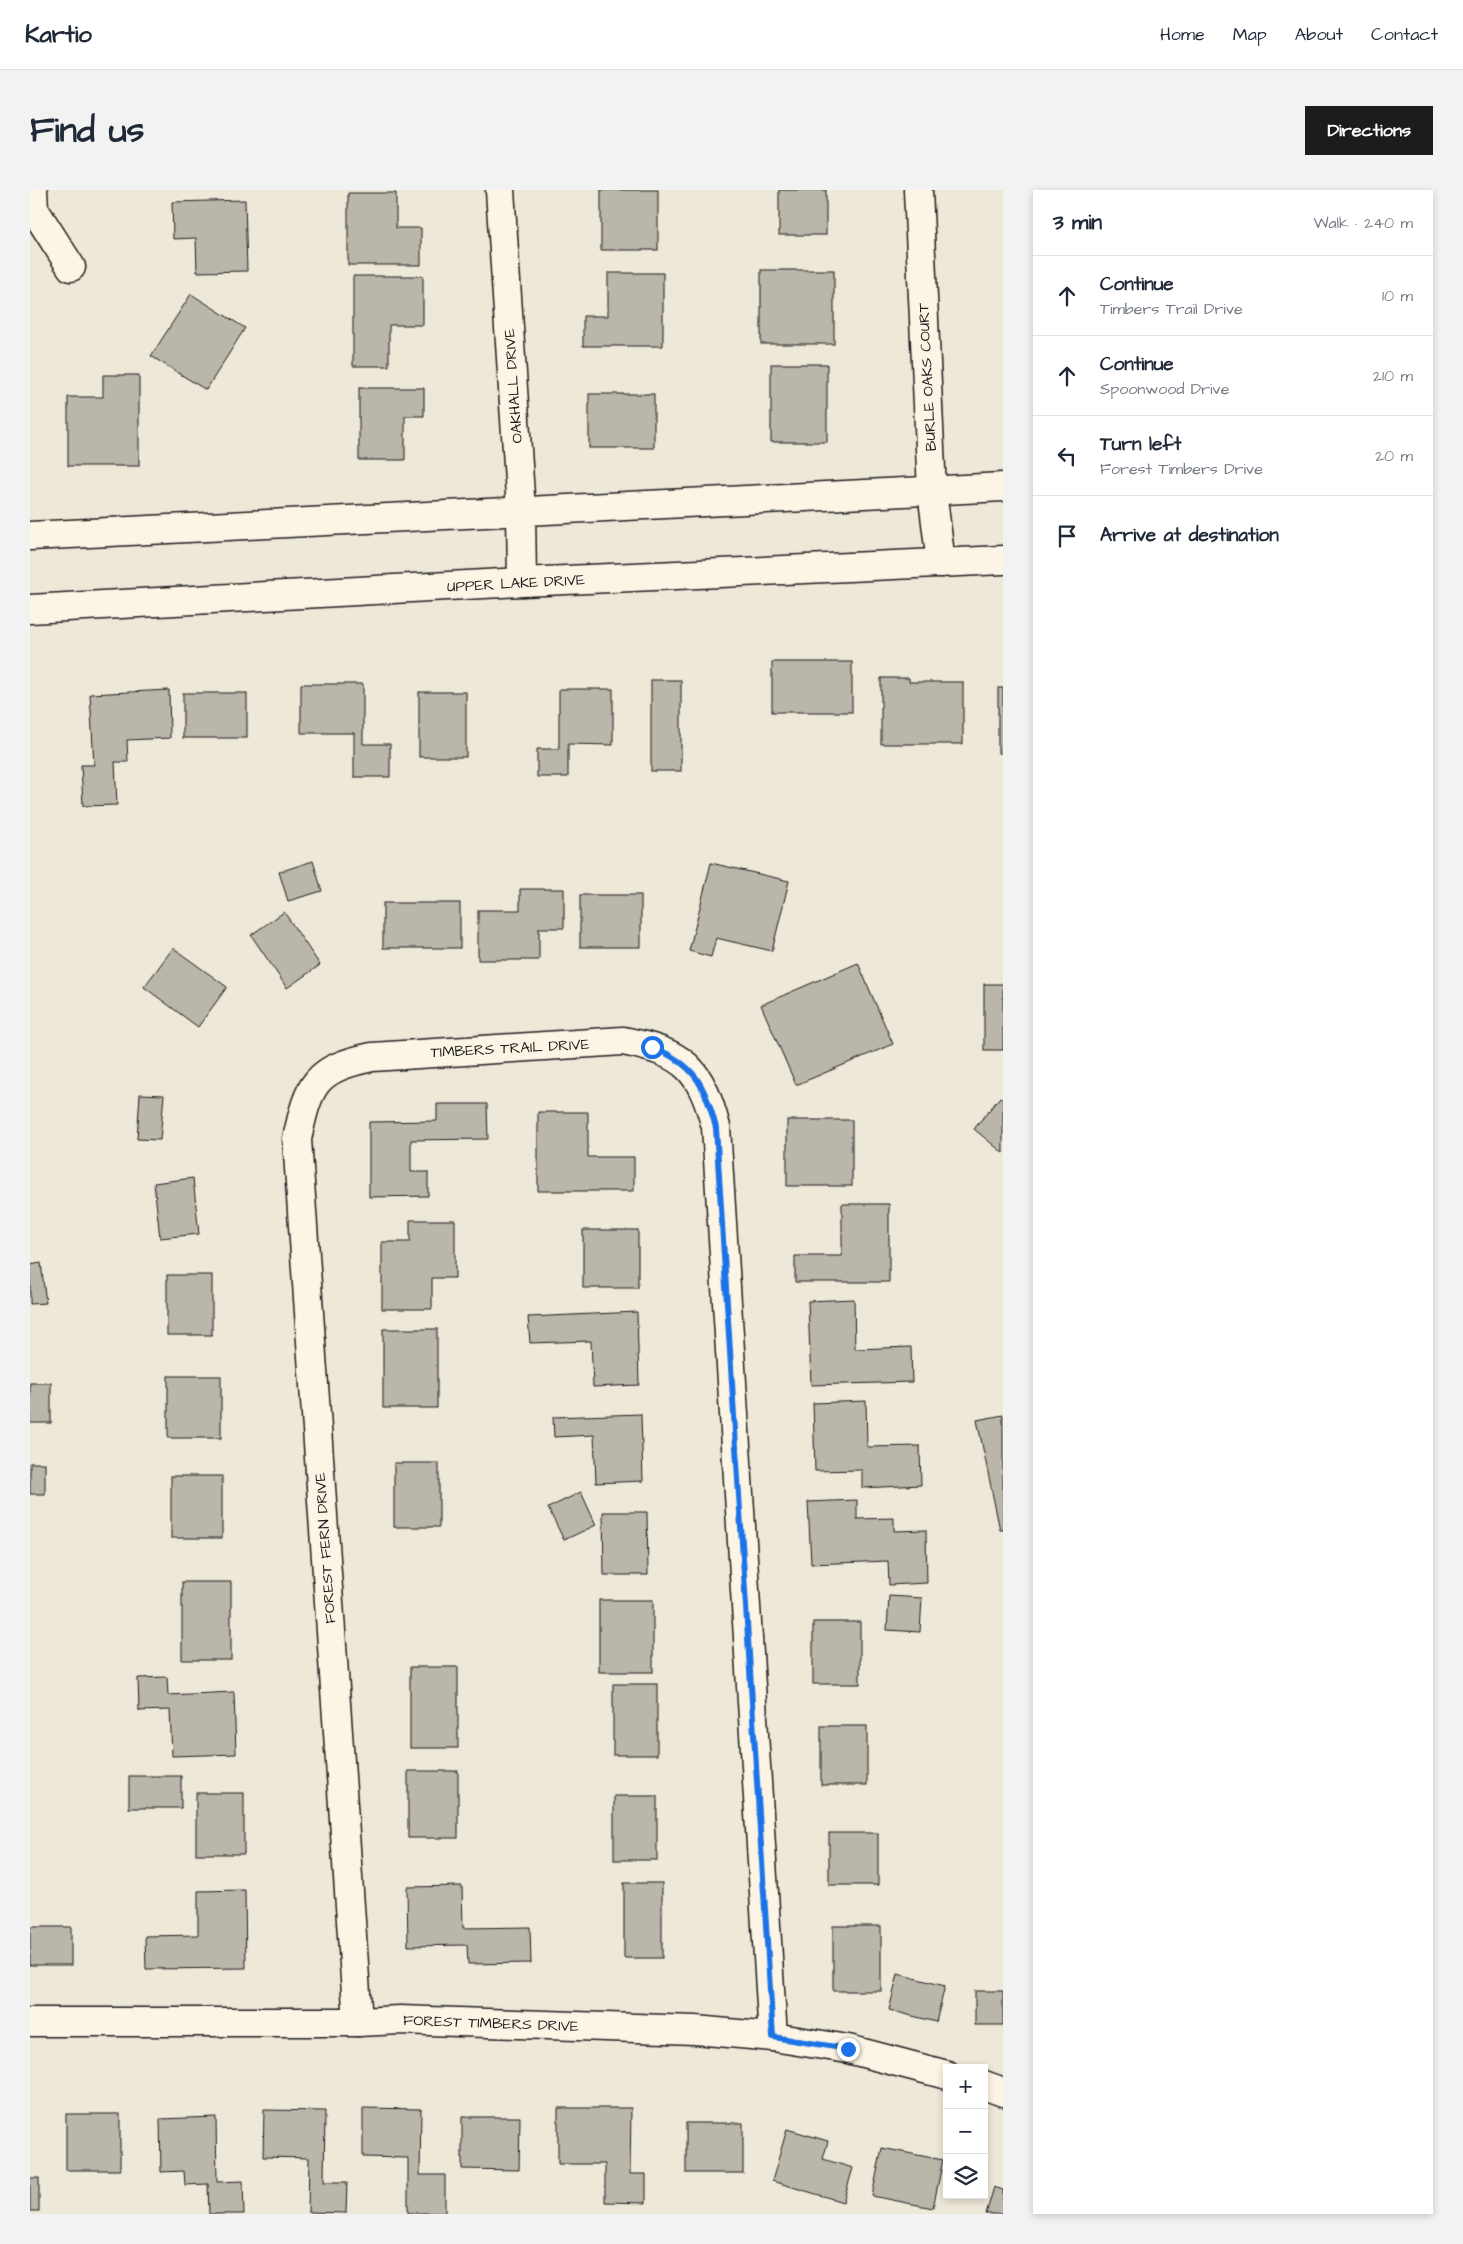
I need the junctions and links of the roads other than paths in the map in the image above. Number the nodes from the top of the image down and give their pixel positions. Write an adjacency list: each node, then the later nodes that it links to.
1 (32, 190): 4 (street)
2 (500, 190): 7 (street, OAKHALL DRIVE)
3 (918, 190): 6 (street, BURLE OAKS COURT)
4 (70, 267)
5 (1003, 487): 6 (street)
6 (932, 491): 7 (street); 10 (street, BURLE OAKS COURT)
7 (521, 512): 8 (street); 11 (street, OAKHALL DRIVE)
8 (30, 536)
9 (1003, 560): 10 (street, UPPER LAKE DRIVE)
10 (941, 562): 11 (street, UPPER LAKE DRIVE)
11 (522, 582): 12 (street, UPPER LAKE DRIVE)
12 (30, 609)
13 (319, 1077): 15 (street, FOREST FERN DRIVE); 16 (street, TIMBERS TRAIL DRIVE)
14 (30, 2022): 15 (street, FOREST TIMBERS DRIVE)
15 (358, 2022): 16 (street, FOREST TIMBERS DRIVE)
16 (773, 2037): 17 (street, FOREST TIMBERS DRIVE)
17 (943, 2074)
18 (988, 2086): 19 (street)
19 (1003, 2092)

